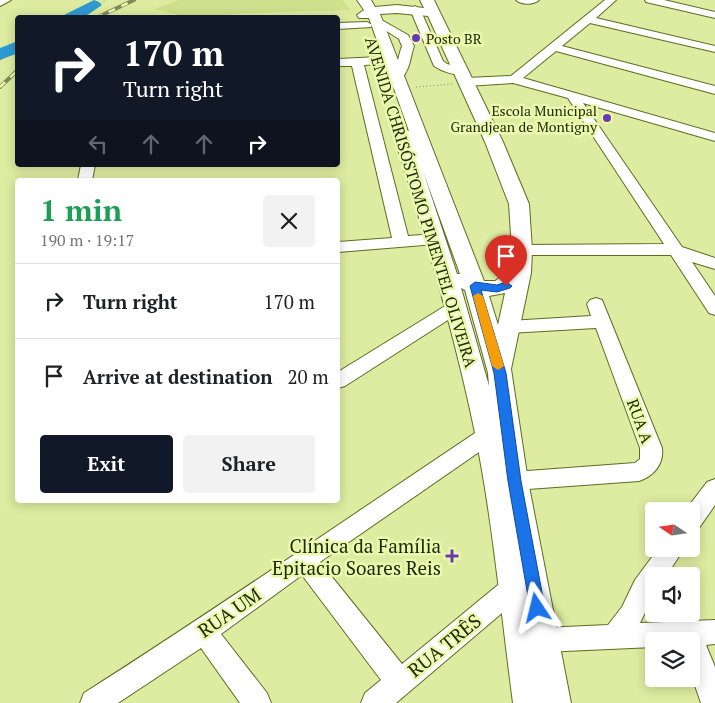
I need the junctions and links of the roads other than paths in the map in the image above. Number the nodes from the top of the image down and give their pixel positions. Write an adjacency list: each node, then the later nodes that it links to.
1 (6, 0): 7 (street)
2 (352, 0): 9 (main road, AVENIDA CHRISÓSTOMO PIMENTEL OLIVEIRA)
3 (521, 0): 4 (street)
4 (534, 0)
5 (611, 0): 11 (street)
6 (650, 0): 10 (street)
7 (0, 3)
8 (425, 6): 9 (main road); 13 (main road)
9 (369, 14): 12 (street); 14 (street); 20 (main road, AVENIDA CHRISÓSTOMO PIMENTEL OLIVEIRA); 25 (main road, AVENIDA CHRISÓSTOMO PIMENTEL OLIVEIRA)
10 (715, 15)
11 (588, 19): 16 (street); 18 (street)
12 (340, 25)
13 (432, 30): 14 (street); 17 (street); 19 (main road)
14 (395, 33): 15 (street)
15 (408, 46): 17 (street); 25 (street)
16 (554, 47): 24 (street); 26 (street)
17 (432, 48): 19 (street); 23 (street)
18 (715, 49)
19 (451, 51): 23 (main road)
20 (379, 61): 21 (street); 30 (main road, AVENIDA CHRISÓSTOMO PIMENTEL OLIVEIRA)
21 (358, 62): 22 (street); 29 (street)
22 (340, 63)
23 (464, 79): 24 (street); 32 (main road)
24 (514, 79): 27 (street)
25 (399, 82): 36 (main road, AVENIDA CHRISÓSTOMO PIMENTEL OLIVEIRA)
26 (715, 90)
27 (573, 97): 28 (street); 33 (street)
28 (715, 137)
29 (401, 242): 30 (street); 31 (street)
30 (437, 243): 36 (main road); 37 (main road, AVENIDA CHRISÓSTOMO PIMENTEL OLIVEIRA)
31 (340, 247)
32 (522, 250): 33 (street); 35 (main road)
33 (677, 251): 34 (street); 38 (street)
34 (715, 264)
35 (520, 273): 36 (main road); 39 (main road)
36 (475, 286): 40 (main road, AVENIDA CHRISÓSTOMO PIMENTEL OLIVEIRA)
37 (456, 307): 41 (street); 42 (main road, AVENIDA CHRISÓSTOMO PIMENTEL OLIVEIRA)
38 (715, 309)
39 (510, 327): 40 (main road); 43 (street, RUA A)
40 (500, 373): 43 (main road, AVENIDA CHRISÓSTOMO PIMENTEL OLIVEIRA)
41 (340, 380)
42 (488, 435): 47 (street, RUA UM); 48 (main road, AVENIDA CHRISÓSTOMO PIMENTEL OLIVEIRA)
43 (514, 481): 52 (main road, AVENIDA CHRISÓSTOMO PIMENTEL OLIVEIRA)
44 (715, 488): 45 (street)
45 (700, 509)
46 (666, 558): 51 (street)
47 (304, 560): 49 (street, RUA UM); 53 (street)
48 (513, 588): 53 (street, RUA TRÊS); 57 (main road, AVENIDA CHRISÓSTOMO PIMENTEL OLIVEIRA)
49 (204, 631): 54 (street, RUA UM); 55 (street)
50 (703, 634): 51 (street); 59 (street)
51 (616, 635): 52 (street)
52 (543, 640): 58 (main road, AVENIDA CHRISÓSTOMO PIMENTEL OLIVEIRA)
53 (399, 682): 56 (street, RUA TRÊS)
54 (95, 703)
55 (257, 703)
56 (375, 703)
57 (530, 703)
58 (554, 703)
59 (715, 703)

